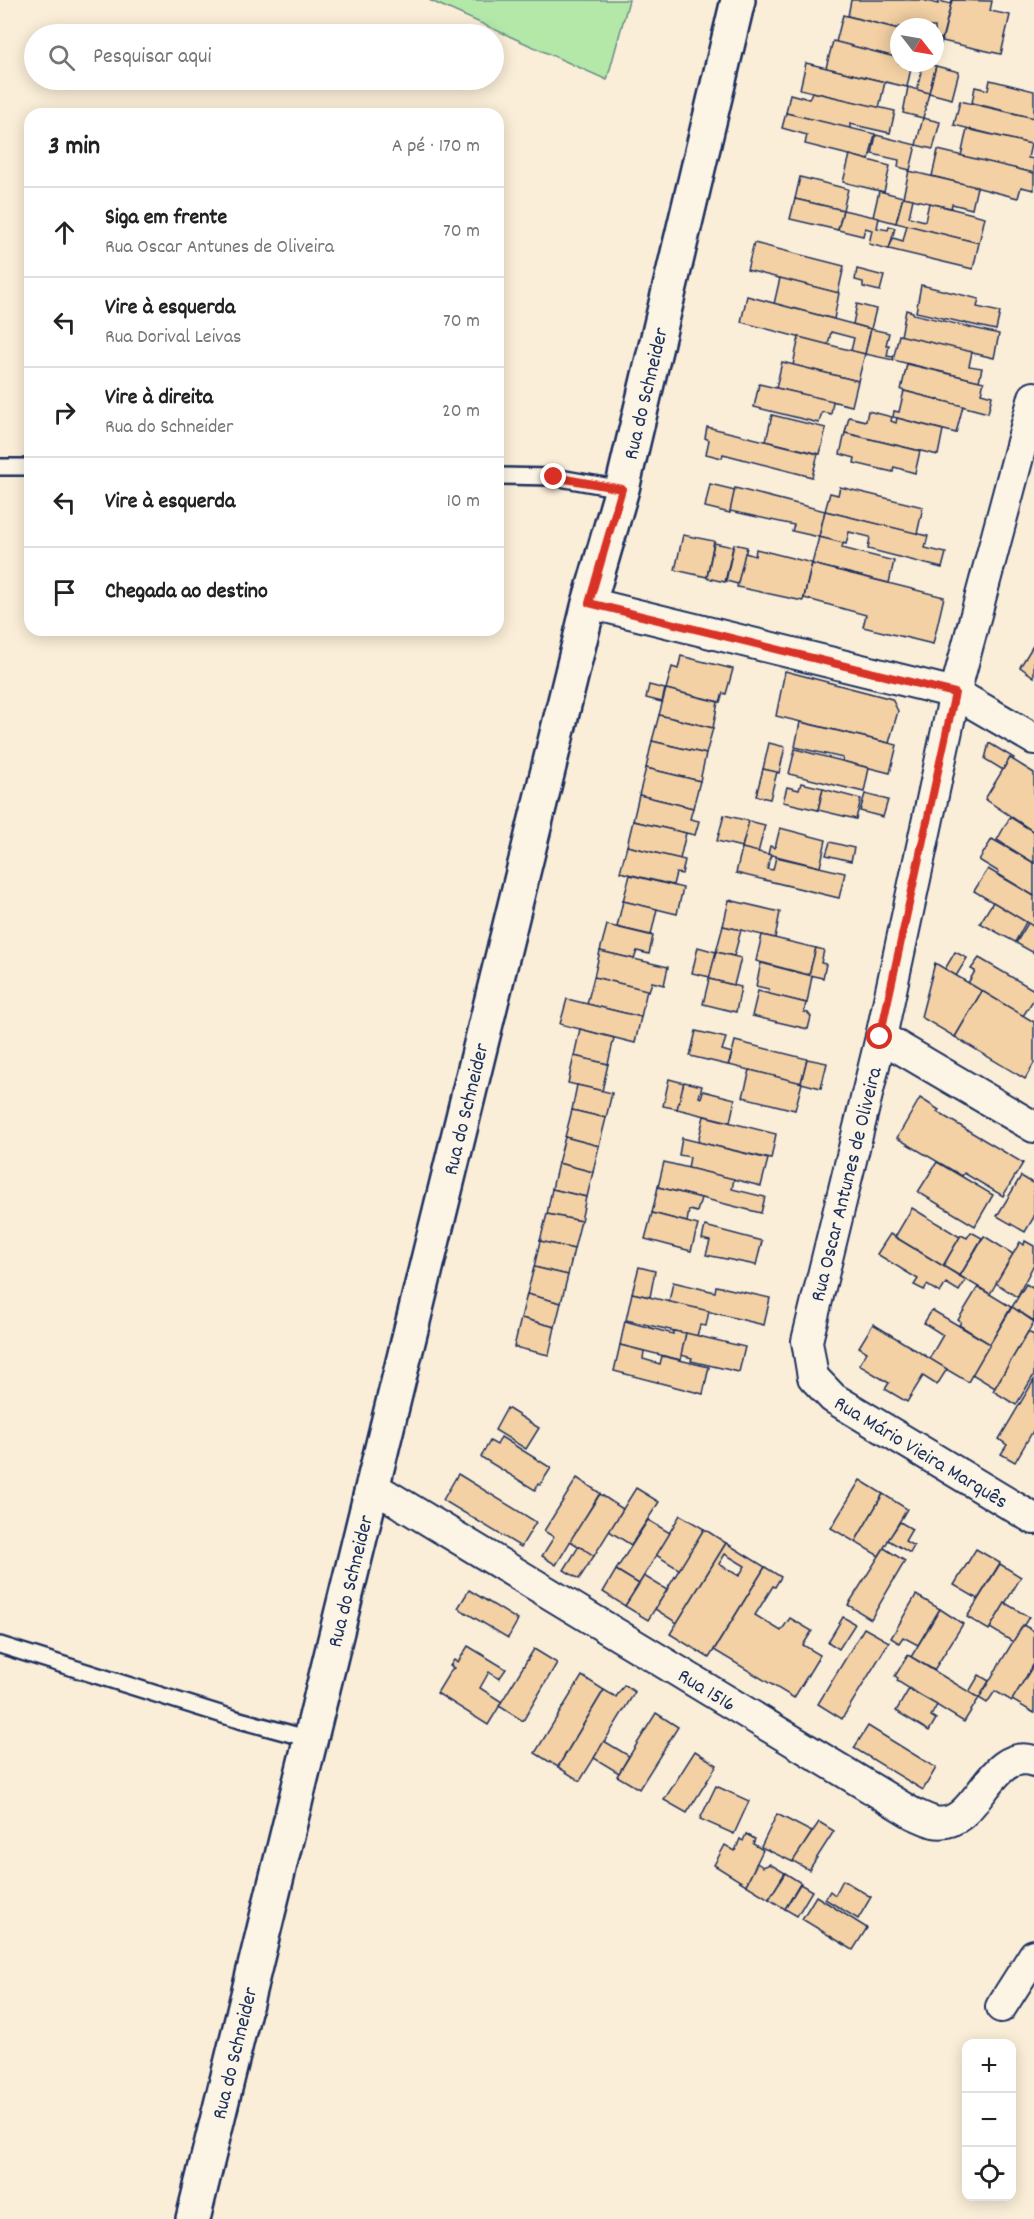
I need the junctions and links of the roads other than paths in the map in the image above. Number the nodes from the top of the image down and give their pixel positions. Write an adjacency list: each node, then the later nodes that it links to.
1 (738, 0): 6 (street, Rua do Schneider)
2 (1034, 397): 8 (street, Rua Oscar Antunes de Oliveira)
3 (0, 467): 4 (lane)
4 (24, 467)
5 (504, 476): 6 (lane)
6 (622, 489): 7 (street, Rua do Schneider)
7 (589, 603): 8 (street); 13 (street, Rua do Schneider)
8 (955, 693): 9 (street); 10 (street, Rua Oscar Antunes de Oliveira)
9 (1034, 739)
10 (880, 1037): 11 (street); 12 (street, Rua Oscar Antunes de Oliveira)
11 (1034, 1127)
12 (813, 1377): 14 (street, Rua Mário Vieira Marquês)
13 (372, 1486): 16 (street, Rua do Schneider); 17 (street, Rua 1516)
14 (1034, 1519)
15 (0, 1644): 16 (lane)
16 (310, 1739): 20 (street, Rua do Schneider)
17 (1034, 1761)
18 (1034, 1955): 19 (street)
19 (1001, 2007)
20 (193, 2219)

